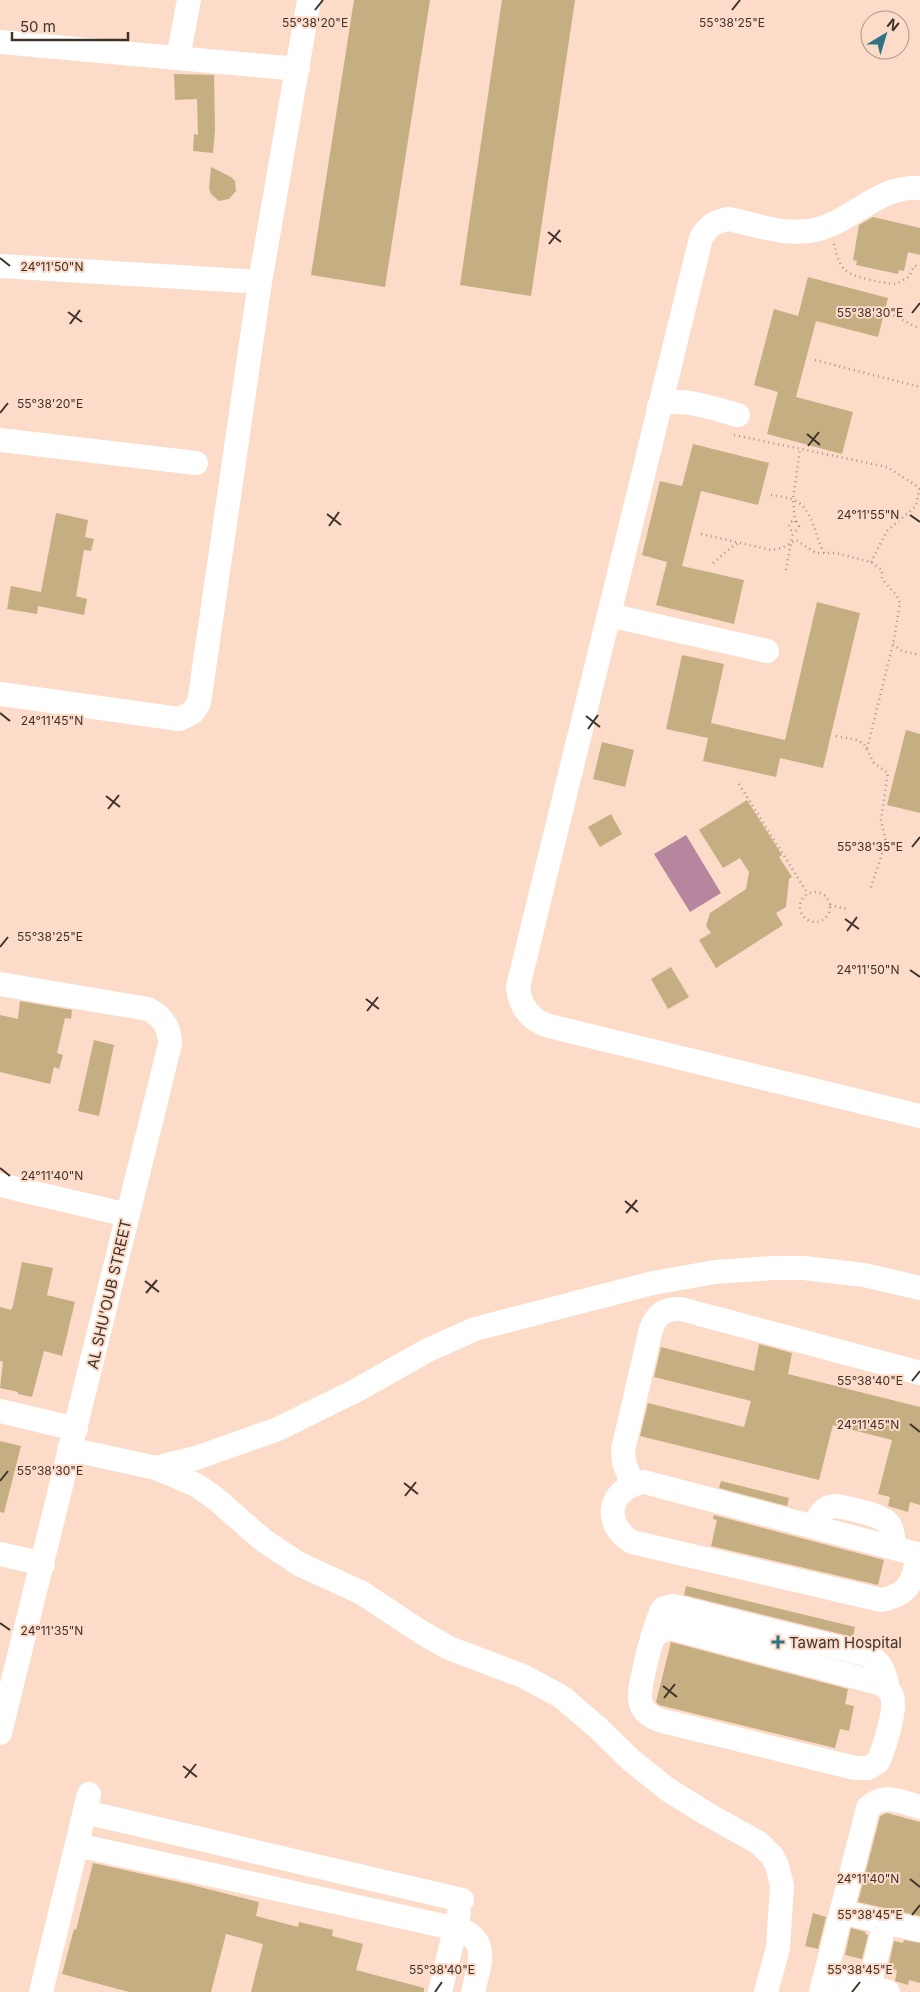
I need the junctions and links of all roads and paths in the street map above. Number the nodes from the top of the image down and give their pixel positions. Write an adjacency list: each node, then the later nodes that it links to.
1 (189, 0): 4 (street)
2 (309, 0): 5 (street)
3 (0, 42): 4 (street)
4 (178, 58): 5 (street)
5 (298, 69): 10 (street)
6 (920, 188): 7 (street)
7 (830, 225): 9 (path); 15 (street)
8 (0, 266): 10 (street)
9 (920, 266)
10 (260, 282): 38 (street)
11 (889, 313): 12 (path)
12 (920, 329)
13 (815, 360): 14 (path)
14 (920, 387)
15 (660, 406): 16 (street); 34 (street)
16 (738, 415): 18 (path)
17 (0, 440): 19 (street)
18 (800, 450): 20 (path); 22 (path)
19 (196, 463)
20 (920, 487): 23 (path)
21 (771, 495): 22 (path)
22 (793, 499): 25 (path); 30 (path)
23 (916, 506): 24 (path); 31 (path)
24 (920, 509)
25 (796, 522): 26 (path); 26 (path)
26 (793, 532): 28 (path)
27 (701, 534): 29 (path)
28 (792, 541): 29 (path); 30 (path); 33 (path)
29 (741, 543): 32 (path)
30 (825, 554): 31 (path)
31 (871, 562): 35 (path)
32 (713, 563)
33 (786, 570)
34 (609, 615): 36 (street); 47 (street)
35 (893, 644): 37 (path); 40 (path)
36 (768, 651)
37 (920, 655)
38 (0, 694)
39 (836, 736): 40 (path)
40 (867, 749): 42 (path)
41 (739, 784): 43 (path)
42 (870, 890)
43 (808, 894): 44 (path); 44 (path)
44 (830, 905): 45 (path)
45 (846, 909)
46 (0, 984): 49 (street, AL SHU'OUB STREET)
47 (920, 1116)
48 (0, 1184): 49 (street)
49 (128, 1215): 53 (street, AL SHU'OUB STREET)
50 (920, 1288): 54 (street)
51 (920, 1373): 55 (street)
52 (0, 1411): 53 (street)
53 (73, 1439): 54 (street); 58 (street, AL SHU'OUB STREET)
54 (156, 1468): 74 (street)
55 (632, 1484): 57 (street); 57 (street)
56 (0, 1554): 58 (street)
57 (919, 1554)
58 (43, 1564): 59 (street, AL SHU'OUB STREET)
59 (5, 1687): 60 (street, AL SHU'OUB STREET)
60 (0, 1733)
61 (868, 1768): 61 (street); 62 (street)
62 (872, 1803): 63 (street); 65 (street)
63 (920, 1807)
64 (77, 1845): 67 (street); 67 (street); 71 (street)
65 (841, 1912): 66 (street); 69 (street)
66 (885, 1922): 68 (street); 70 (street)
67 (455, 1929): 72 (street); 73 (street)
68 (920, 1930)
69 (823, 1984): 70 (street)
70 (879, 1990)
71 (41, 1992)
72 (440, 1992)
73 (473, 1992)
74 (766, 1992)

